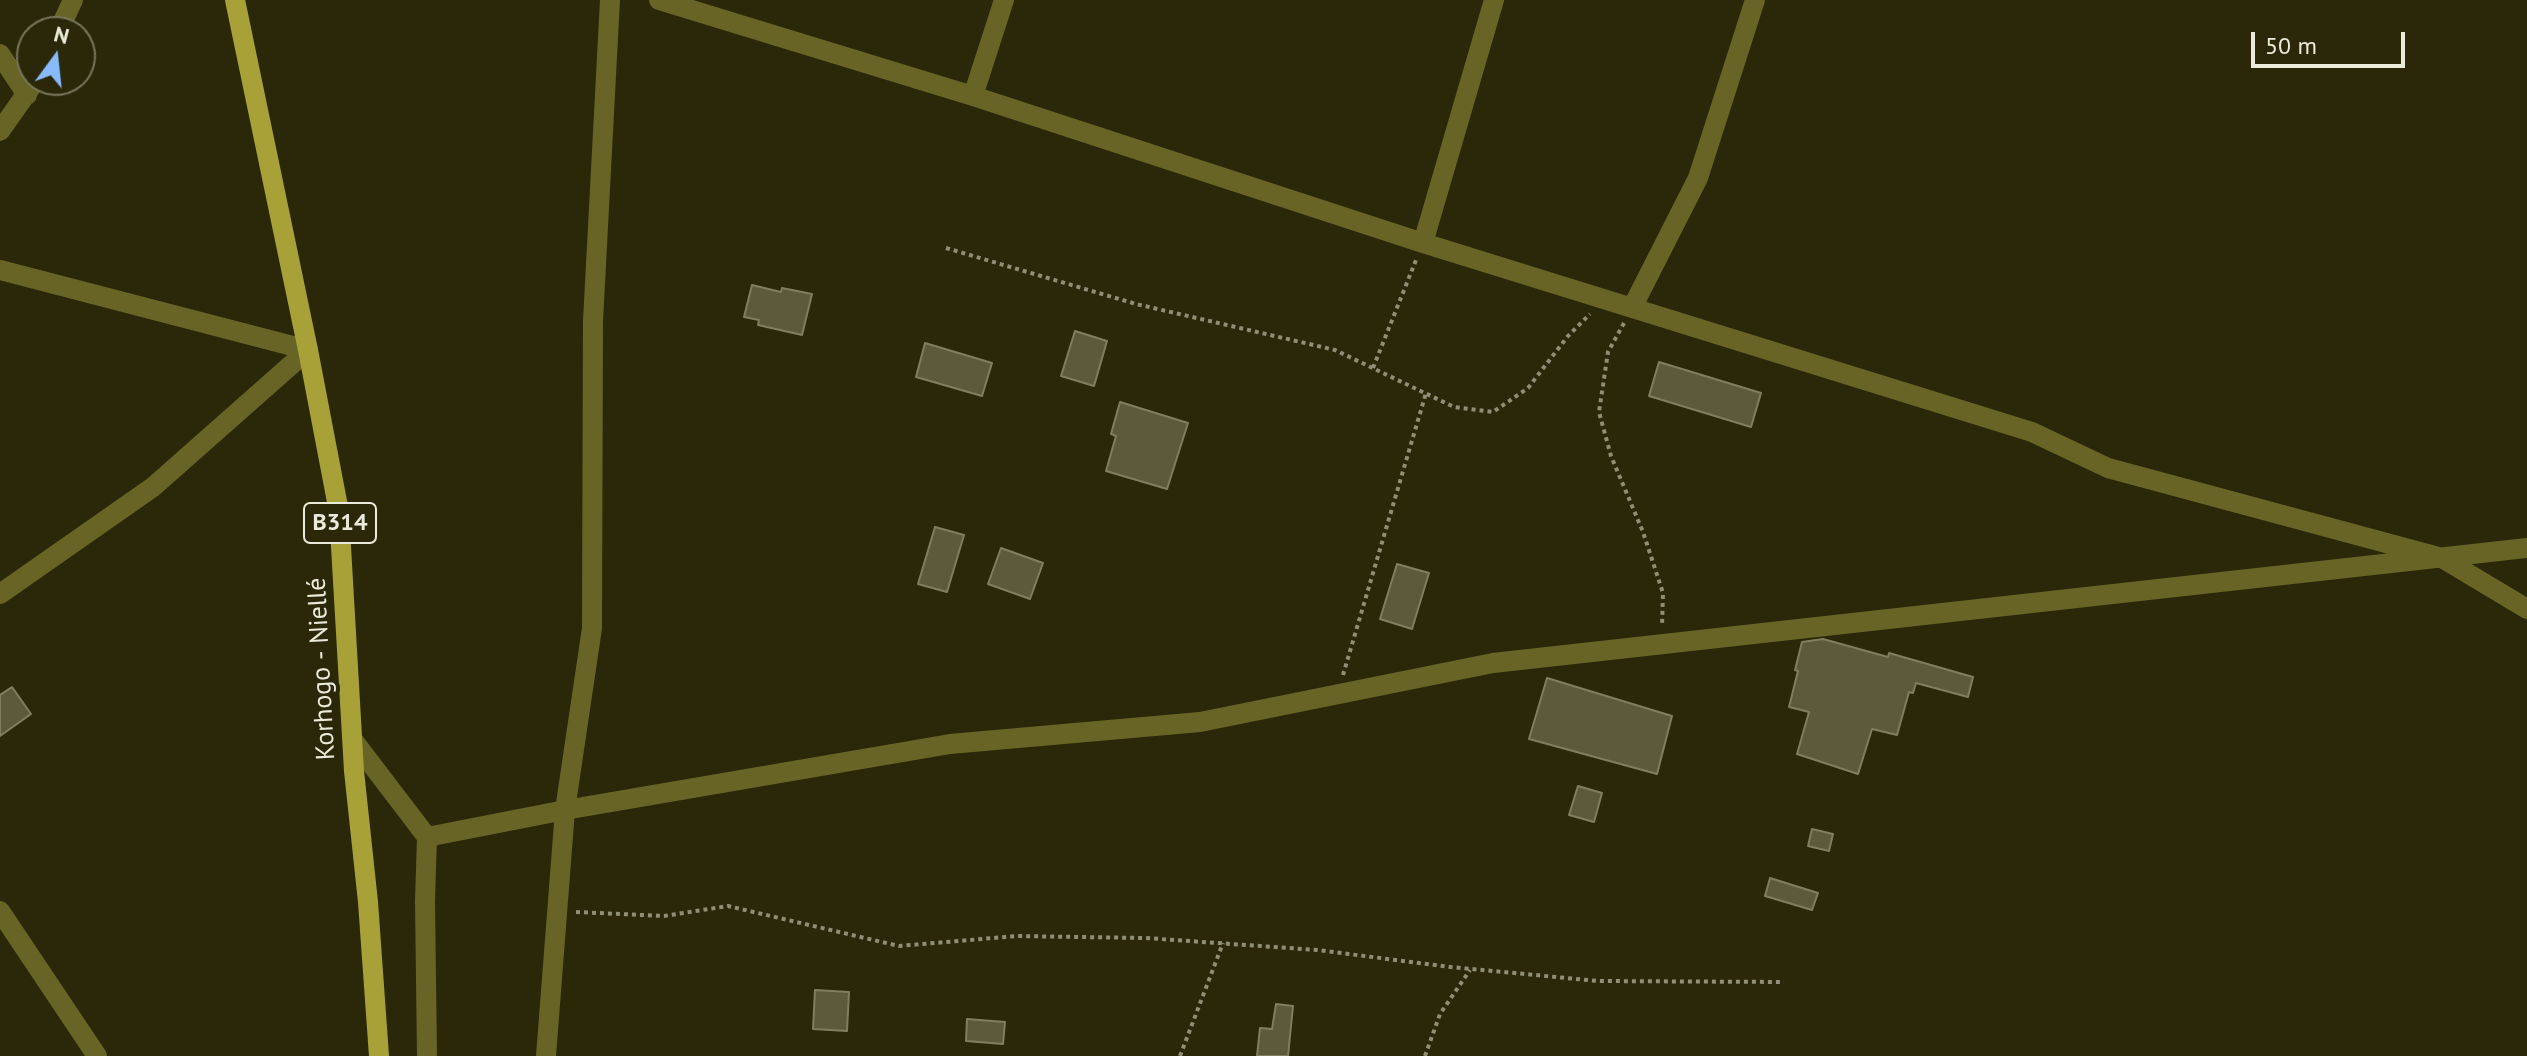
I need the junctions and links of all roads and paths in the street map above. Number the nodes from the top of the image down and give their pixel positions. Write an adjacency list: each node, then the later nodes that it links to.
1 (235, 0): 17 (main road, Korhogo - Niellé / B314)
2 (610, 0): 27 (street)
3 (659, 0): 10 (street)
4 (1004, 0): 10 (street)
5 (1494, 0): 12 (street)
6 (1755, 0): 16 (street)
7 (0, 54): 8 (street)
8 (16, 72)
9 (25, 96): 11 (street)
10 (973, 96): 12 (street)
11 (0, 131)
12 (1423, 243): 15 (street); 18 (path)
13 (946, 248): 18 (path)
14 (0, 270): 17 (street)
15 (1605, 297): 16 (street); 19 (path)
16 (1633, 306): 21 (street); 24 (path)
17 (308, 350): 22 (street); 26 (main road, Korhogo - Niellé / B314)
18 (1373, 368): 19 (path)
19 (1426, 393): 25 (path)
20 (2527, 548): 21 (street)
21 (2442, 558): 23 (street); 24 (street)
22 (0, 594)
23 (2527, 609)
24 (1661, 645): 25 (street)
25 (1337, 695): 27 (street)
26 (353, 740): 28 (street); 35 (main road, Korhogo - Niellé / B314)
27 (565, 810): 28 (street); 30 (street)
28 (427, 837): 36 (street)
29 (0, 911): 34 (street)
30 (558, 911): 31 (path); 37 (street)
31 (1223, 943): 32 (path); 38 (path)
32 (1471, 969): 33 (path); 39 (path)
33 (1784, 982)
34 (97, 1056)
35 (379, 1056)
36 (427, 1056)
37 (546, 1056)
38 (1180, 1056)
39 (1425, 1056)

